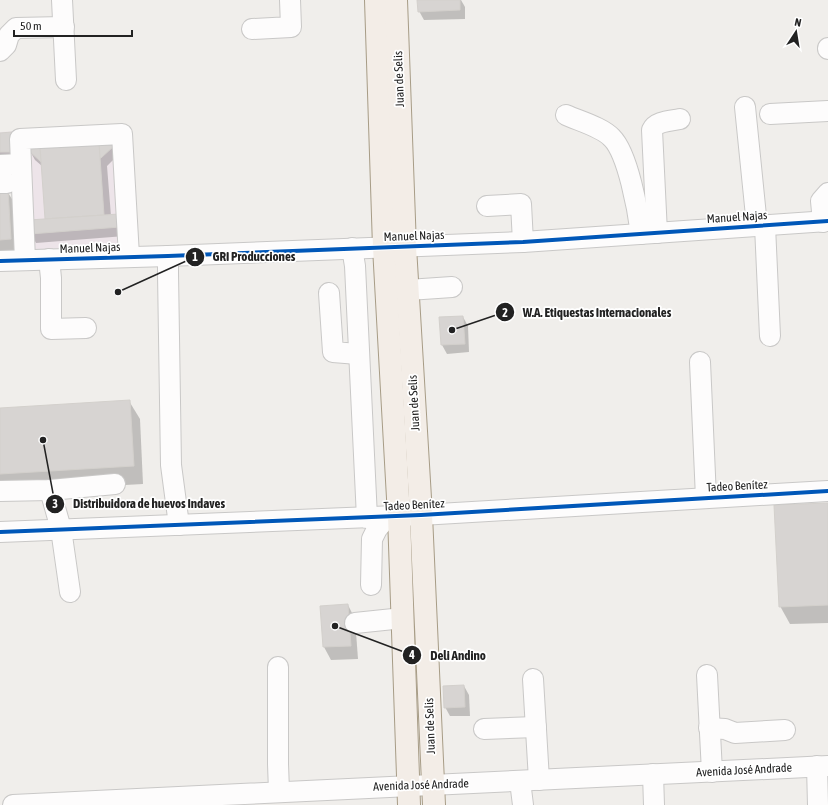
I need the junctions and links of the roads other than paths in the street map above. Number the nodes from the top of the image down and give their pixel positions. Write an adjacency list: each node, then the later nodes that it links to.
1 (62, 0): 5 (street)
2 (290, 0): 6 (street)
3 (376, 0): 22 (main road, Juan de Selis)
4 (396, 0): 22 (main road, Juan de Selis)
5 (64, 27): 7 (street); 8 (street)
6 (252, 29)
7 (0, 51)
8 (66, 80)
9 (745, 107): 19 (street)
10 (828, 111): 11 (street)
11 (770, 114)
12 (566, 115): 20 (street)
13 (680, 119): 20 (street)
14 (21, 164): 15 (street); 24 (street); 27 (street)
15 (0, 165)
16 (828, 193): 18 (street)
17 (487, 206): 21 (street)
18 (825, 221): 19 (street, Manuel Najas)
19 (761, 226): 20 (street, Manuel Najas); 33 (street)
20 (649, 233): 21 (street, Manuel Najas)
21 (523, 242): 22 (street, Manuel Najas)
22 (395, 247): 23 (street, Manuel Najas); 30 (main road, Juan de Selis); 42 (main road, Juan de Selis)
23 (352, 248): 25 (street, Manuel Najas); 34 (street)
24 (129, 256): 25 (street, Manuel Najas); 26 (street, Manuel Najas)
25 (168, 256): 44 (street)
26 (49, 259): 27 (street, Manuel Najas); 32 (street)
27 (25, 260): 28 (street, Manuel Najas)
28 (0, 261)
29 (452, 287): 30 (street)
30 (408, 290): 41 (main road, Juan de Selis)
31 (329, 293): 34 (street)
32 (86, 328)
33 (770, 336)
34 (358, 354): 43 (street)
35 (700, 362): 40 (street)
36 (114, 484): 37 (street)
37 (50, 490): 38 (street); 45 (street)
38 (0, 491)
39 (828, 491): 40 (street, Tadeo Benítez)
40 (706, 498): 41 (street, Tadeo Benítez)
41 (421, 515): 42 (street, Tadeo Benítez); 64 (main road, Juan de Selis)
42 (393, 516): 43 (street, Tadeo Benítez); 47 (street); 49 (main road, Juan de Selis)
43 (367, 518): 44 (street, Tadeo Benítez)
44 (180, 525): 45 (street, Tadeo Benítez)
45 (61, 529): 46 (street, Tadeo Benítez); 48 (street)
46 (0, 532)
47 (371, 585)
48 (70, 592)
49 (403, 618): 50 (street); 63 (main road, Juan de Selis)
50 (355, 623)
51 (278, 667): 62 (street)
52 (706, 675): 55 (street)
53 (533, 680): 54 (street)
54 (536, 727): 56 (street); 61 (street)
55 (709, 728): 57 (street); 59 (street)
56 (484, 729)
57 (785, 730)
58 (822, 766): 59 (street, Avenida José Andrade); 69 (street)
59 (712, 772): 60 (street, Avenida José Andrade)
60 (653, 774): 61 (street, Avenida José Andrade); 68 (street)
61 (529, 780): 64 (street, Avenida José Andrade); 67 (street)
62 (279, 791): 63 (street, Avenida José Andrade); 65 (street, Avenida José Andrade)
63 (409, 795): 64 (street, Avenida José Andrade)
64 (433, 795)
65 (51, 804): 66 (street, Avenida José Andrade)
66 (13, 805)
67 (522, 805)
68 (654, 805)
69 (818, 805)

